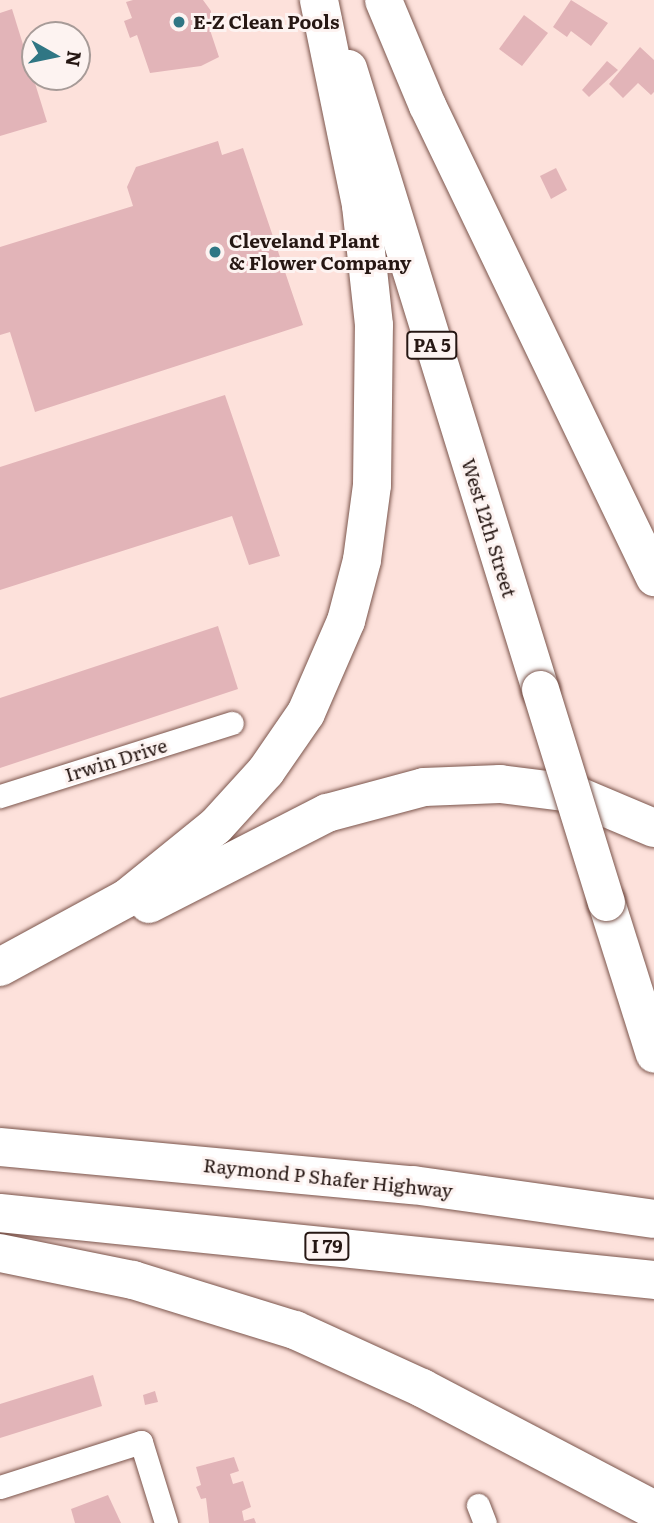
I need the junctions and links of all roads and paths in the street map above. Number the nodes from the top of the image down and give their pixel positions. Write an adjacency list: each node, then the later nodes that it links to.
1 (319, 0): 8 (highway)
2 (328, 0): 9 (main road, West 12th Street / PA 5, bridge)
3 (383, 0): 4 (main road)
4 (654, 577)
5 (232, 723): 6 (street, Irwin Drive)
6 (0, 796)
7 (654, 828): 8 (highway)
8 (0, 968)
9 (654, 1054)
10 (0, 1147): 12 (highway, Raymond P Shafer Highway)
11 (0, 1213): 14 (highway, I 79)
12 (654, 1219)
13 (0, 1253): 16 (highway)
14 (654, 1280)
15 (0, 1487): 17 (street)
16 (654, 1510)
17 (166, 1523)

